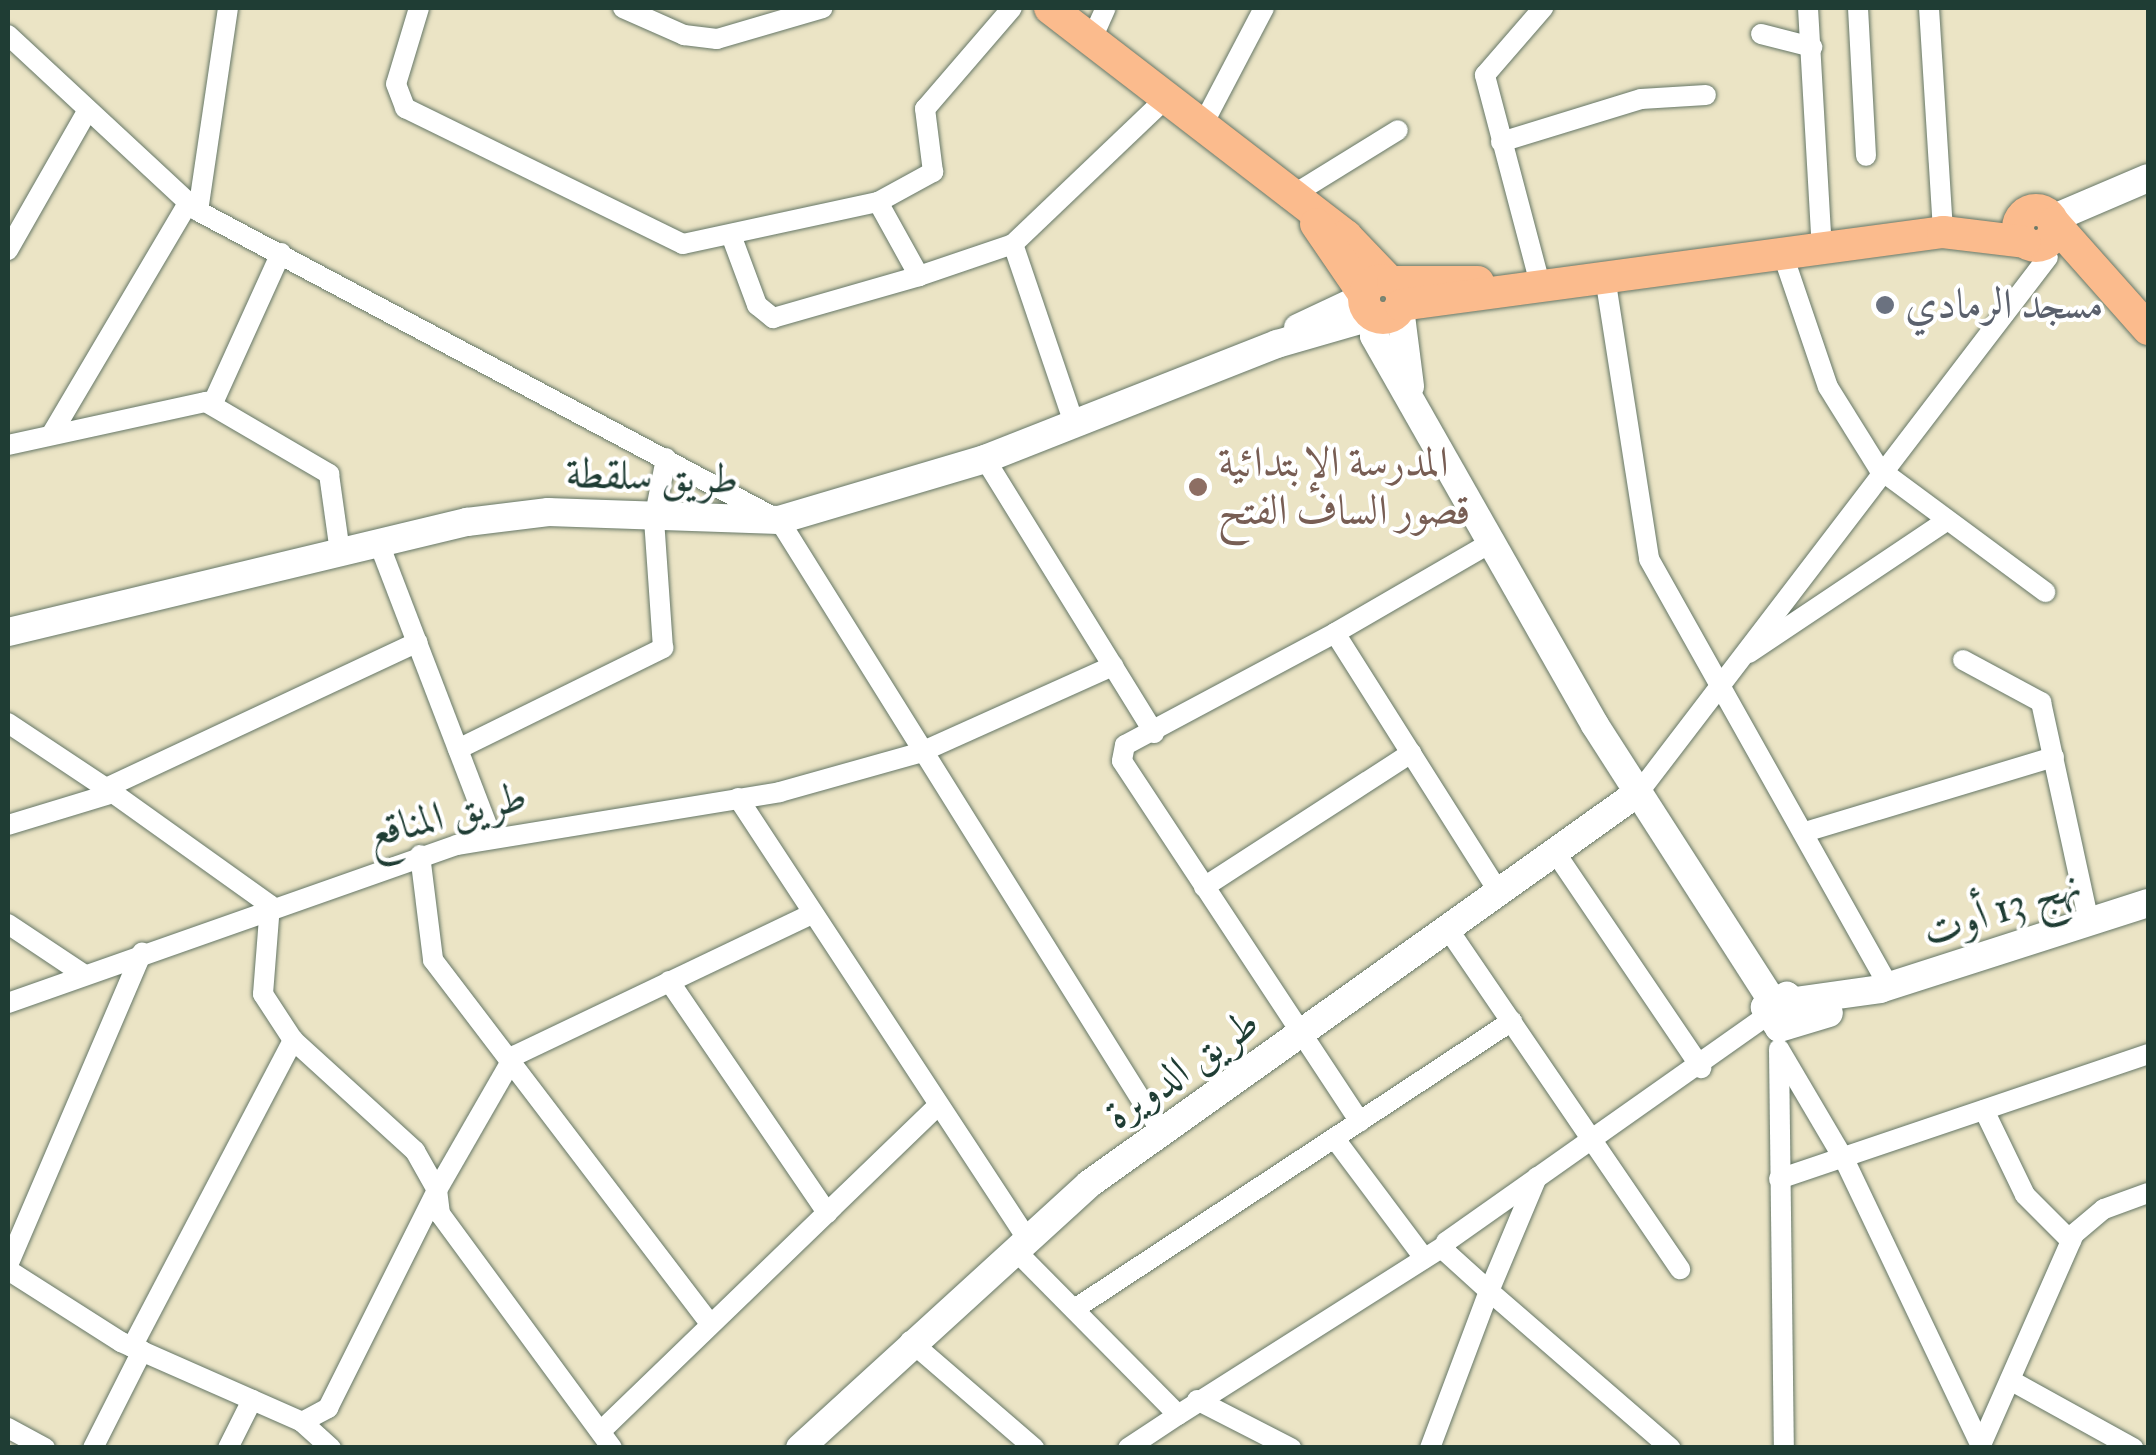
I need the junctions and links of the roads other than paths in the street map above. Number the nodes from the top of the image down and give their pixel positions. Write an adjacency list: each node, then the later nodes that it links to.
1 (228, 8): 26 (street)
2 (419, 8): 30 (street)
3 (623, 8): 4 (street)
4 (823, 8)
5 (1012, 8): 25 (street)
6 (1050, 8): 15 (main road)
7 (1106, 8): 15 (street)
8 (1264, 8): 20 (street)
9 (1543, 8): 22 (street)
10 (1808, 8): 16 (street)
11 (1858, 8): 23 (street)
12 (1928, 8): 28 (street)
13 (1761, 34): 16 (street)
14 (8, 35): 19 (street)
15 (1091, 41): 18 (main road)
16 (1812, 47): 33 (street)
17 (1706, 94): 22 (street)
18 (1163, 101): 20 (main road); 31 (street)
19 (88, 110): 26 (street); 32 (street)
20 (1200, 130): 27 (main road)
21 (1398, 130): 27 (street)
22 (1501, 142): 38 (street)
23 (1866, 156)
24 (2148, 178): 29 (street)
25 (878, 202): 30 (street); 36 (street)
26 (193, 207): 34 (street); 43 (street)
27 (1300, 207): 39 (main road)
28 (1952, 232): 29 (main road); 33 (main road)
29 (2040, 233): 40 (main road); 47 (street)
30 (731, 235): 36 (street)
31 (1013, 244): 36 (street); 42 (street)
32 (8, 250)
33 (1822, 250): 35 (main road)
34 (281, 253): 41 (street); 45 (street)
35 (1783, 255): 37 (main road); 47 (street)
36 (920, 276)
37 (1605, 276): 38 (main road); 61 (street)
38 (1523, 282): 39 (main road)
39 (1383, 300): 42 (street, طريق سلقطة); 52 (street)
40 (2148, 329)
41 (212, 405): 43 (street); 53 (street)
42 (1074, 426): 46 (street, طريق سلقطة)
43 (51, 435): 44 (street)
44 (8, 445)
45 (666, 458): 48 (street); 49 (street)
46 (985, 459): 49 (street, طريق سلقطة); 60 (street)
47 (1878, 470): 50 (street); 58 (street)
48 (654, 520): 49 (street, طريق سلقطة); 51 (street, طريق سلقطة); 64 (street)
49 (778, 520): 65 (street)
50 (1946, 521): 54 (street); 58 (street)
51 (378, 541): 53 (street, طريق سلقطة); 57 (street)
52 (1492, 542): 56 (street); 69 (street)
53 (340, 552): 55 (street, طريق سلقطة)
54 (2045, 592)
55 (8, 632)
56 (1336, 633): 63 (street); 66 (street)
57 (417, 642): 64 (street); 68 (street)
58 (1745, 655): 61 (street)
59 (1963, 660): 67 (street)
60 (1114, 666): 63 (street); 65 (street, طريق المناقع)
61 (1720, 690): 69 (street); 72 (street)
62 (8, 724): 68 (street)
63 (1154, 732): 76 (street)
64 (458, 749): 73 (street)
65 (919, 753): 70 (street, طريق المناقع); 99 (street)
66 (1411, 753): 76 (street); 77 (street)
67 (2054, 757): 72 (street); 82 (street)
68 (110, 790): 71 (street); 79 (street)
69 (1638, 792): 74 (street, طريق الدويرة); 89 (street)
70 (738, 798): 73 (street, طريق المناقع); 80 (street)
71 (8, 826)
72 (1805, 832): 87 (street)
73 (492, 838): 75 (street, طريق المناقع)
74 (1555, 852): 77 (street, طريق الدويرة); 95 (street)
75 (420, 856): 79 (street, طريق المناقع); 94 (street)
76 (1204, 886): 91 (street)
77 (1499, 892): 83 (street, طريق الدويرة)
78 (2148, 903): 82 (street, نهج 13 أوت)
79 (270, 905): 84 (street, طريق المناقع); 92 (street)
80 (812, 914): 86 (street); 96 (street)
81 (8, 924): 85 (street)
82 (2089, 924): 87 (street, نهج 13 أوت)
83 (1448, 928): 90 (street); 91 (street, طريق الدويرة)
84 (142, 952): 85 (street, طريق المناقع); 112 (street)
85 (83, 974): 88 (street, طريق المناقع)
86 (669, 982): 94 (street); 107 (street)
87 (1884, 988): 89 (street, نهج 13 أوت)
88 (8, 1003)
89 (1781, 1019): 95 (street); 102 (street); 104 (street)
90 (1512, 1020): 98 (street); 101 (street)
91 (1300, 1034): 98 (street); 99 (street, طريق الدويرة)
92 (293, 1040): 105 (street); 118 (street)
93 (2148, 1054): 97 (street)
94 (514, 1056): 105 (street); 116 (street)
95 (1701, 1068): 101 (street)
96 (938, 1106): 107 (street); 109 (street)
97 (1984, 1110): 102 (street); 108 (street)
98 (1360, 1122): 100 (street)
99 (1160, 1130): 109 (street, طريق الدويرة)
100 (1335, 1139): 111 (street); 115 (street)
101 (1594, 1140): 103 (street); 113 (street)
102 (1845, 1161): 104 (street); 126 (street)
103 (1538, 1177): 110 (street); 114 (street)
104 (1779, 1179): 137 (street)
105 (437, 1190): 123 (street); 125 (street)
106 (2148, 1193): 108 (street)
107 (827, 1213): 116 (street)
108 (2071, 1241): 119 (street)
109 (1020, 1243): 115 (street); 117 (street, طريق الدويرة)
110 (1444, 1246): 111 (street); 114 (street)
111 (1424, 1258): 121 (street)
112 (8, 1268): 118 (street)
113 (1680, 1269)
114 (1489, 1291): 135 (street); 136 (street)
115 (1076, 1308): 122 (street)
116 (707, 1320): 125 (street)
117 (910, 1341): 131 (street, طريق الدويرة); 132 (street)
118 (137, 1349): 120 (street); 128 (street)
119 (2010, 1380): 126 (street); 138 (street)
120 (252, 1400): 123 (street); 129 (street)
121 (1196, 1400): 122 (street); 134 (street)
122 (1178, 1415): 133 (street)
123 (302, 1422): 130 (street)
124 (8, 1428): 127 (street)
125 (607, 1439)
126 (1981, 1446)
127 (45, 1448)
128 (93, 1448)
129 (228, 1448)
130 (331, 1448)
131 (800, 1448)
132 (1034, 1448)
133 (1128, 1448)
134 (1291, 1448)
135 (1430, 1448)
136 (1670, 1448)
137 (1784, 1448)
138 (2133, 1448)

